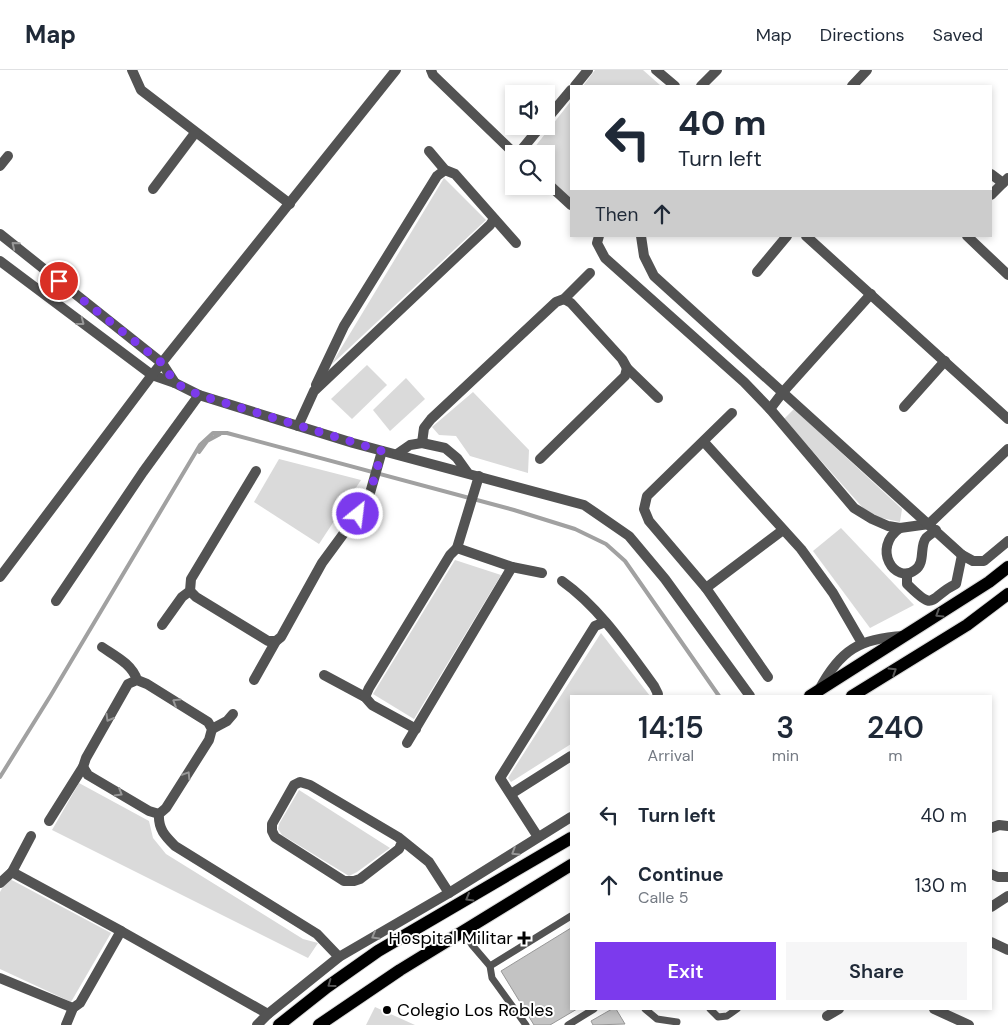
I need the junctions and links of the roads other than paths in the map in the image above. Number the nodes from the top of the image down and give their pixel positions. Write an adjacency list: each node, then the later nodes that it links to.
1 (132, 70): 14 (street)
2 (396, 70): 27 (street)
3 (430, 70): 16 (street)
4 (588, 70): 8 (street)
5 (656, 70): 9 (street)
6 (717, 70): 10 (street)
7 (867, 70): 11 (street)
8 (576, 85)
9 (674, 85)
10 (702, 85)
11 (853, 85)
12 (570, 91): 13 (street)
13 (555, 109)
14 (195, 133): 24 (street); 27 (street)
15 (533, 135): 17 (street)
16 (507, 145)
17 (525, 145)
18 (429, 151): 21 (street)
19 (8, 156): 20 (street)
20 (0, 166)
21 (445, 170): 29 (street); 48 (street)
22 (992, 174): 23 (street)
23 (1005, 181): 26 (street)
24 (153, 189)
25 (555, 190): 28 (street)
26 (992, 195)
27 (290, 204): 44 (street)
28 (570, 204)
29 (494, 219): 36 (street); 48 (street)
30 (0, 234): 44 (street, one-way to 30)
31 (599, 237): 53 (street)
32 (642, 237): 49 (street)
33 (786, 237): 39 (street)
34 (807, 237): 41 (street)
35 (969, 237): 40 (street)
36 (516, 243)
37 (0, 261): 46 (street, one-way to 46)
38 (590, 272): 42 (street)
39 (757, 272)
40 (1008, 275)
41 (871, 294): 43 (street); 49 (street)
42 (564, 299): 45 (street); 58 (street)
43 (945, 361): 52 (street); 55 (street)
44 (162, 363): 46 (street); 47 (street)
45 (627, 368): 51 (street); 62 (street)
46 (152, 376): 47 (street); 76 (street)
47 (175, 383): 50 (street)
48 (314, 391): 56 (street)
49 (783, 392): 53 (street); 66 (street)
50 (199, 395): 56 (street); 83 (street)
51 (658, 398)
52 (904, 407)
53 (770, 409): 67 (street)
54 (732, 413): 57 (street)
55 (1008, 419)
56 (298, 426): 60 (street)
57 (704, 442): 68 (street); 79 (street)
58 (422, 443): 61 (street); 64 (street)
59 (1008, 449): 66 (street)
60 (382, 451): 61 (street); 87 (street)
61 (397, 454): 64 (street)
62 (540, 460)
63 (256, 470): 80 (street)
64 (467, 472): 65 (street)
65 (479, 476): 70 (street); 97 (street)
66 (932, 527): 67 (street); 71 (street); 75 (street)
67 (900, 528): 75 (street)
68 (782, 530): 79 (street); 88 (street)
69 (1008, 541): 71 (street)
70 (457, 548): 72 (street); 100 (street)
71 (962, 554): 78 (street)
72 (512, 567): 74 (street); 103 (street)
73 (1008, 568): 82 (main road)
74 (542, 573)
75 (907, 574): 78 (street)
76 (0, 576)
77 (562, 581): 84 (street)
78 (956, 584): 82 (street)
79 (706, 588): 91 (street)
80 (190, 590): 85 (street); 87 (street)
81 (1008, 594): 94 (main road, one-way to 81)
82 (963, 599): 86 (main road, one-way to 86)
83 (56, 601)
84 (605, 622): 96 (street); 107 (street)
85 (162, 625)
86 (904, 636): 88 (street); 95 (main road)
87 (276, 642): 93 (street)
88 (862, 643): 95 (street)
89 (102, 647): 92 (street)
90 (324, 675): 100 (street)
91 (768, 677)
92 (137, 680): 102 (street, one-way to 92); 106 (street, one-way to 106)
93 (254, 680)
94 (873, 683): 98 (main road); 99 (street)
95 (814, 693)
96 (658, 695)
97 (749, 695)
98 (854, 695)
99 (868, 695)
100 (366, 696): 103 (street)
101 (233, 714): 102 (street)
102 (212, 729): 108 (street, one-way to 102)
103 (416, 729): 104 (street)
104 (407, 743)
105 (570, 757): 107 (street)
106 (83, 767): 108 (street, one-way to 108); 110 (street)
107 (512, 794): 114 (street)
108 (159, 814): 130 (street)
109 (570, 818): 114 (street)
110 (49, 821)
111 (1008, 826): 112 (street)
112 (992, 828)
113 (31, 836): 118 (street)
114 (538, 837): 122 (street, one-way to 122)
115 (570, 839): 145 (main road, one-way to 145)
116 (402, 842): 116 (street); 122 (street)
117 (570, 866): 127 (main road)
118 (12, 872): 121 (street); 126 (street)
119 (992, 874): 120 (street)
120 (1008, 877)
121 (0, 884)
122 (449, 893): 130 (street, one-way to 130)
123 (1008, 896): 124 (street)
124 (992, 906)
125 (570, 917): 131 (lane)
126 (120, 931): 133 (street); 140 (street)
127 (464, 931): 131 (lane); 146 (main road)
128 (992, 942): 129 (street)
129 (1008, 950)
130 (339, 957): 140 (street)
131 (490, 966): 147 (lane)
132 (0, 978): 133 (street)
133 (73, 1008): 143 (street)
134 (592, 1010): 148 (lane)
135 (646, 1010): 142 (lane)
136 (711, 1010): 137 (lane)
137 (736, 1010)
138 (837, 1010): 141 (street)
139 (936, 1010): 149 (street)
140 (268, 1014): 144 (street)
141 (827, 1016)
142 (677, 1022)
143 (66, 1025)
144 (257, 1025)
145 (279, 1025)
146 (320, 1025)
147 (526, 1025)
148 (568, 1025)
149 (969, 1025)

